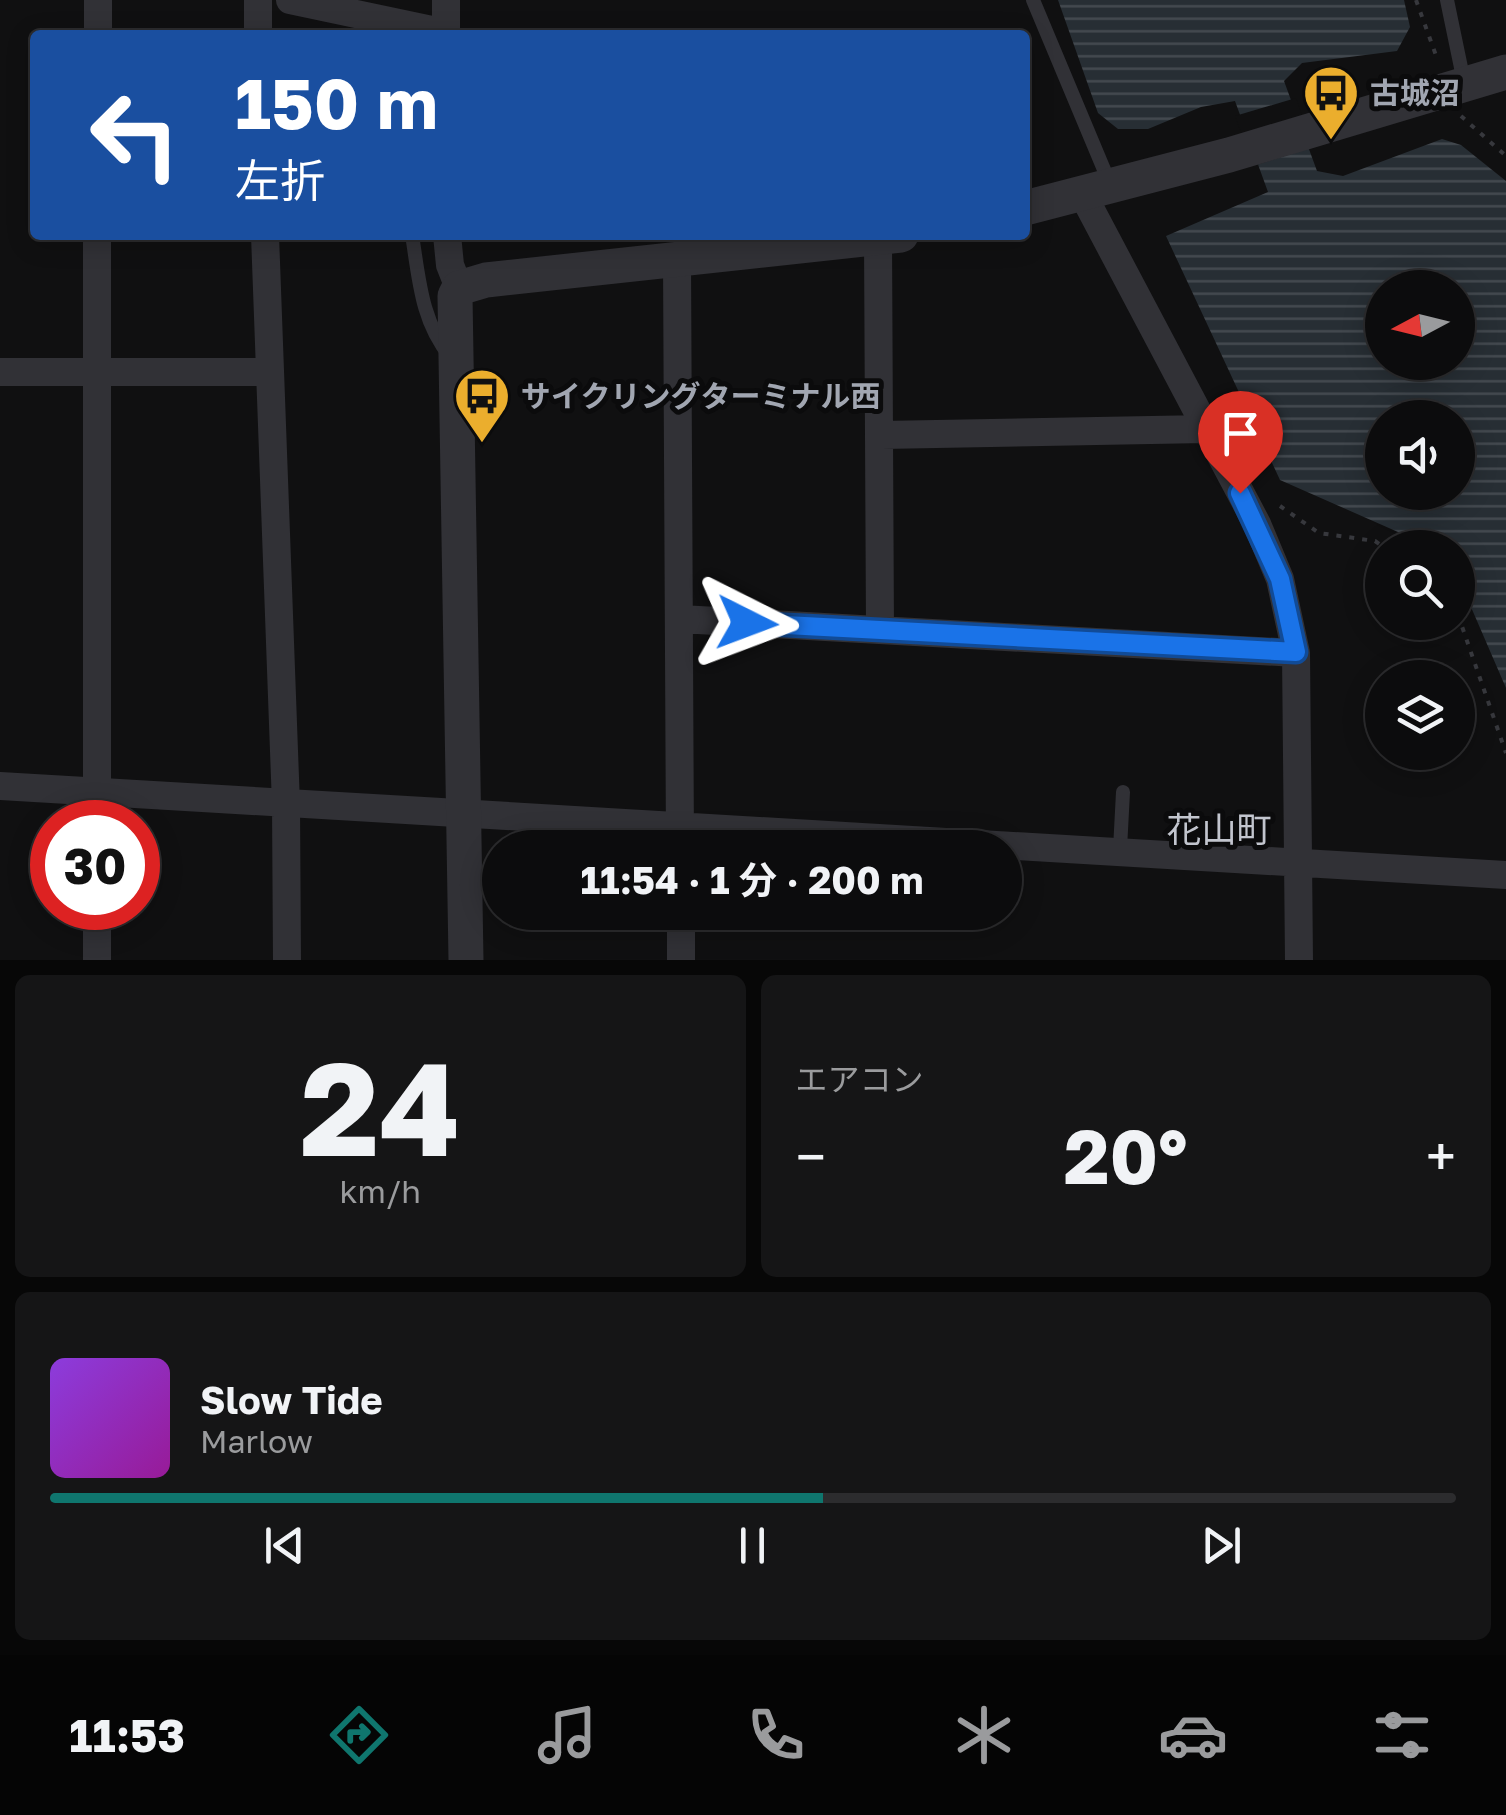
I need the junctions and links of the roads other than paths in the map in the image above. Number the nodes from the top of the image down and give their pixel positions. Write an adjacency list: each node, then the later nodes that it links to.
1 (98, 0): 7 (street)
2 (258, 0): 8 (street)
3 (290, 0): 9 (street)
4 (446, 0): 10 (street)
5 (1033, 0): 12 (lane)
6 (1447, 0): 11 (lane)
7 (98, 30)
8 (258, 30)
9 (402, 30)
10 (446, 30)
11 (1492, 71): 12 (street)
12 (1096, 189): 13 (street); 26 (street)
13 (1030, 207)
14 (97, 240): 24 (street)
15 (265, 240): 25 (street)
16 (413, 240): 22 (lane)
17 (448, 240): 21 (street)
18 (862, 240): 20 (street)
19 (890, 240): 27 (street)
20 (677, 260): 21 (street); 28 (street)
21 (459, 288): 22 (street)
22 (458, 367): 36 (street)
23 (0, 372): 24 (street)
24 (96, 372): 25 (street); 32 (street)
25 (270, 372): 35 (street)
26 (1205, 430): 27 (street); 30 (street)
27 (882, 436): 29 (street)
28 (680, 619): 29 (street); 38 (street)
29 (880, 630): 30 (street)
30 (1296, 652): 41 (street)
31 (0, 786): 32 (street)
32 (97, 792): 34 (street); 35 (street)
33 (1123, 792): 40 (lane)
34 (97, 800)
35 (286, 805): 36 (street); 46 (street)
36 (465, 812): 37 (street); 47 (street)
37 (626, 830)
38 (680, 830)
39 (1022, 846): 40 (street)
40 (1120, 849): 41 (street)
41 (1300, 860): 42 (street); 49 (street)
42 (1506, 875)
43 (97, 930): 45 (street)
44 (680, 930): 48 (street)
45 (97, 960)
46 (287, 960)
47 (466, 960)
48 (681, 960)
49 (1299, 960)

